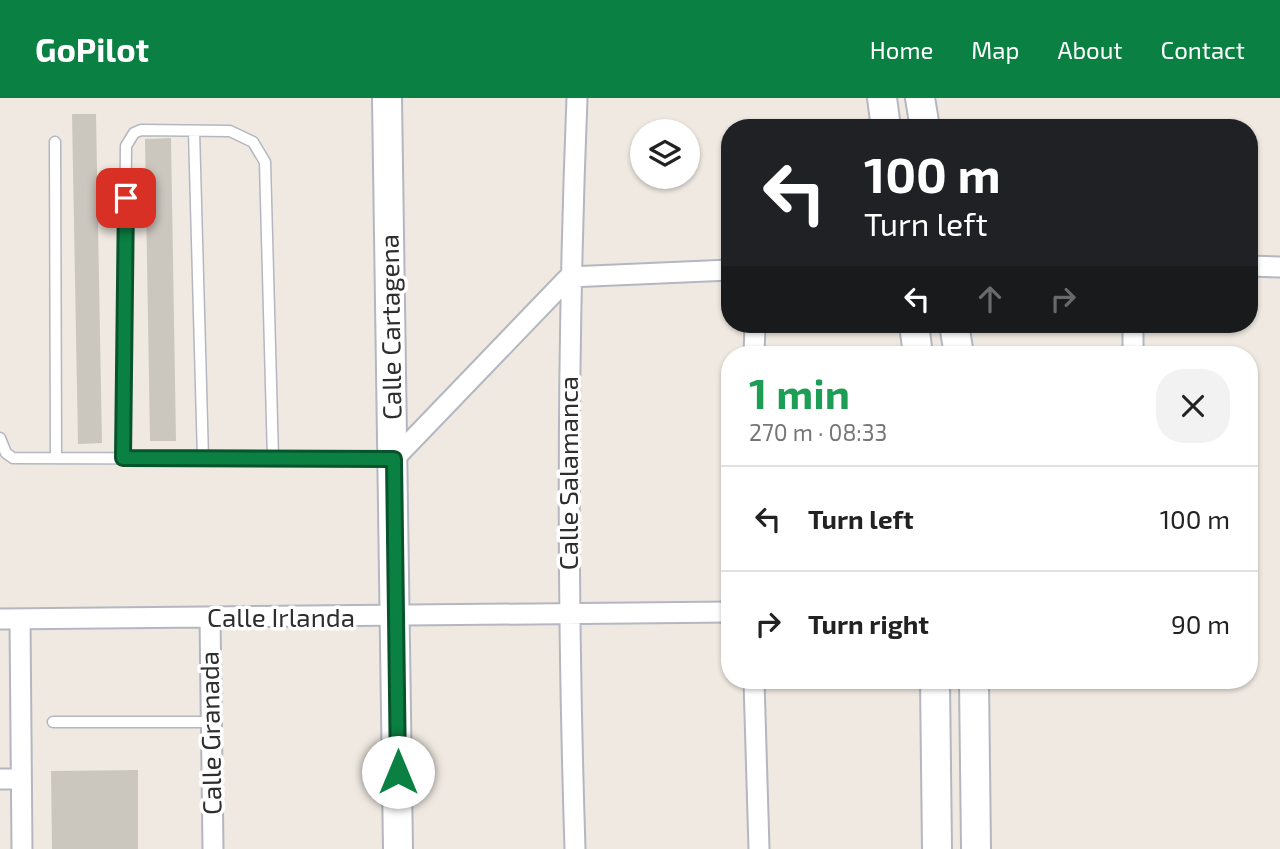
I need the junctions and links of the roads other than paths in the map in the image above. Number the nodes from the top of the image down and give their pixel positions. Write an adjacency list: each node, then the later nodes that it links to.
1 (387, 98): 18 (main road, Calle Cartagena)
2 (577, 98): 12 (street, Calle Salamanca)
3 (882, 98): 5 (main road)
4 (920, 98): 6 (main road)
5 (885, 119)
6 (924, 119)
7 (194, 131): 15 (lane); 16 (lane); 17 (lane)
8 (55, 142): 14 (lane)
9 (1258, 266): 10 (street)
10 (1280, 267)
11 (721, 270): 12 (street)
12 (569, 277): 18 (street); 20 (street, Calle Salamanca)
13 (0, 438): 14 (lane)
14 (55, 458): 15 (lane)
15 (123, 458): 16 (lane)
16 (203, 459): 17 (lane)
17 (273, 459): 18 (lane)
18 (394, 459): 21 (main road, Calle Cartagena)
19 (721, 611): 20 (street, Calle Irlanda)
20 (569, 612): 21 (street, Calle Irlanda); 34 (street, Calle Salamanca)
21 (397, 617): 22 (street, Calle Irlanda); 33 (main road, Calle Cartagena)
22 (210, 618): 23 (street, Calle Irlanda); 28 (street, Calle Granada)
23 (10, 619): 30 (street)
24 (754, 689): 35 (street)
25 (935, 689): 36 (main road)
26 (974, 689): 37 (main road)
27 (53, 722): 28 (lane)
28 (211, 722): 32 (street, Calle Granada)
29 (0, 779): 30 (street)
30 (21, 779): 31 (street)
31 (22, 849)
32 (213, 849)
33 (398, 849)
34 (575, 849)
35 (759, 849)
36 (937, 849)
37 (976, 849)

